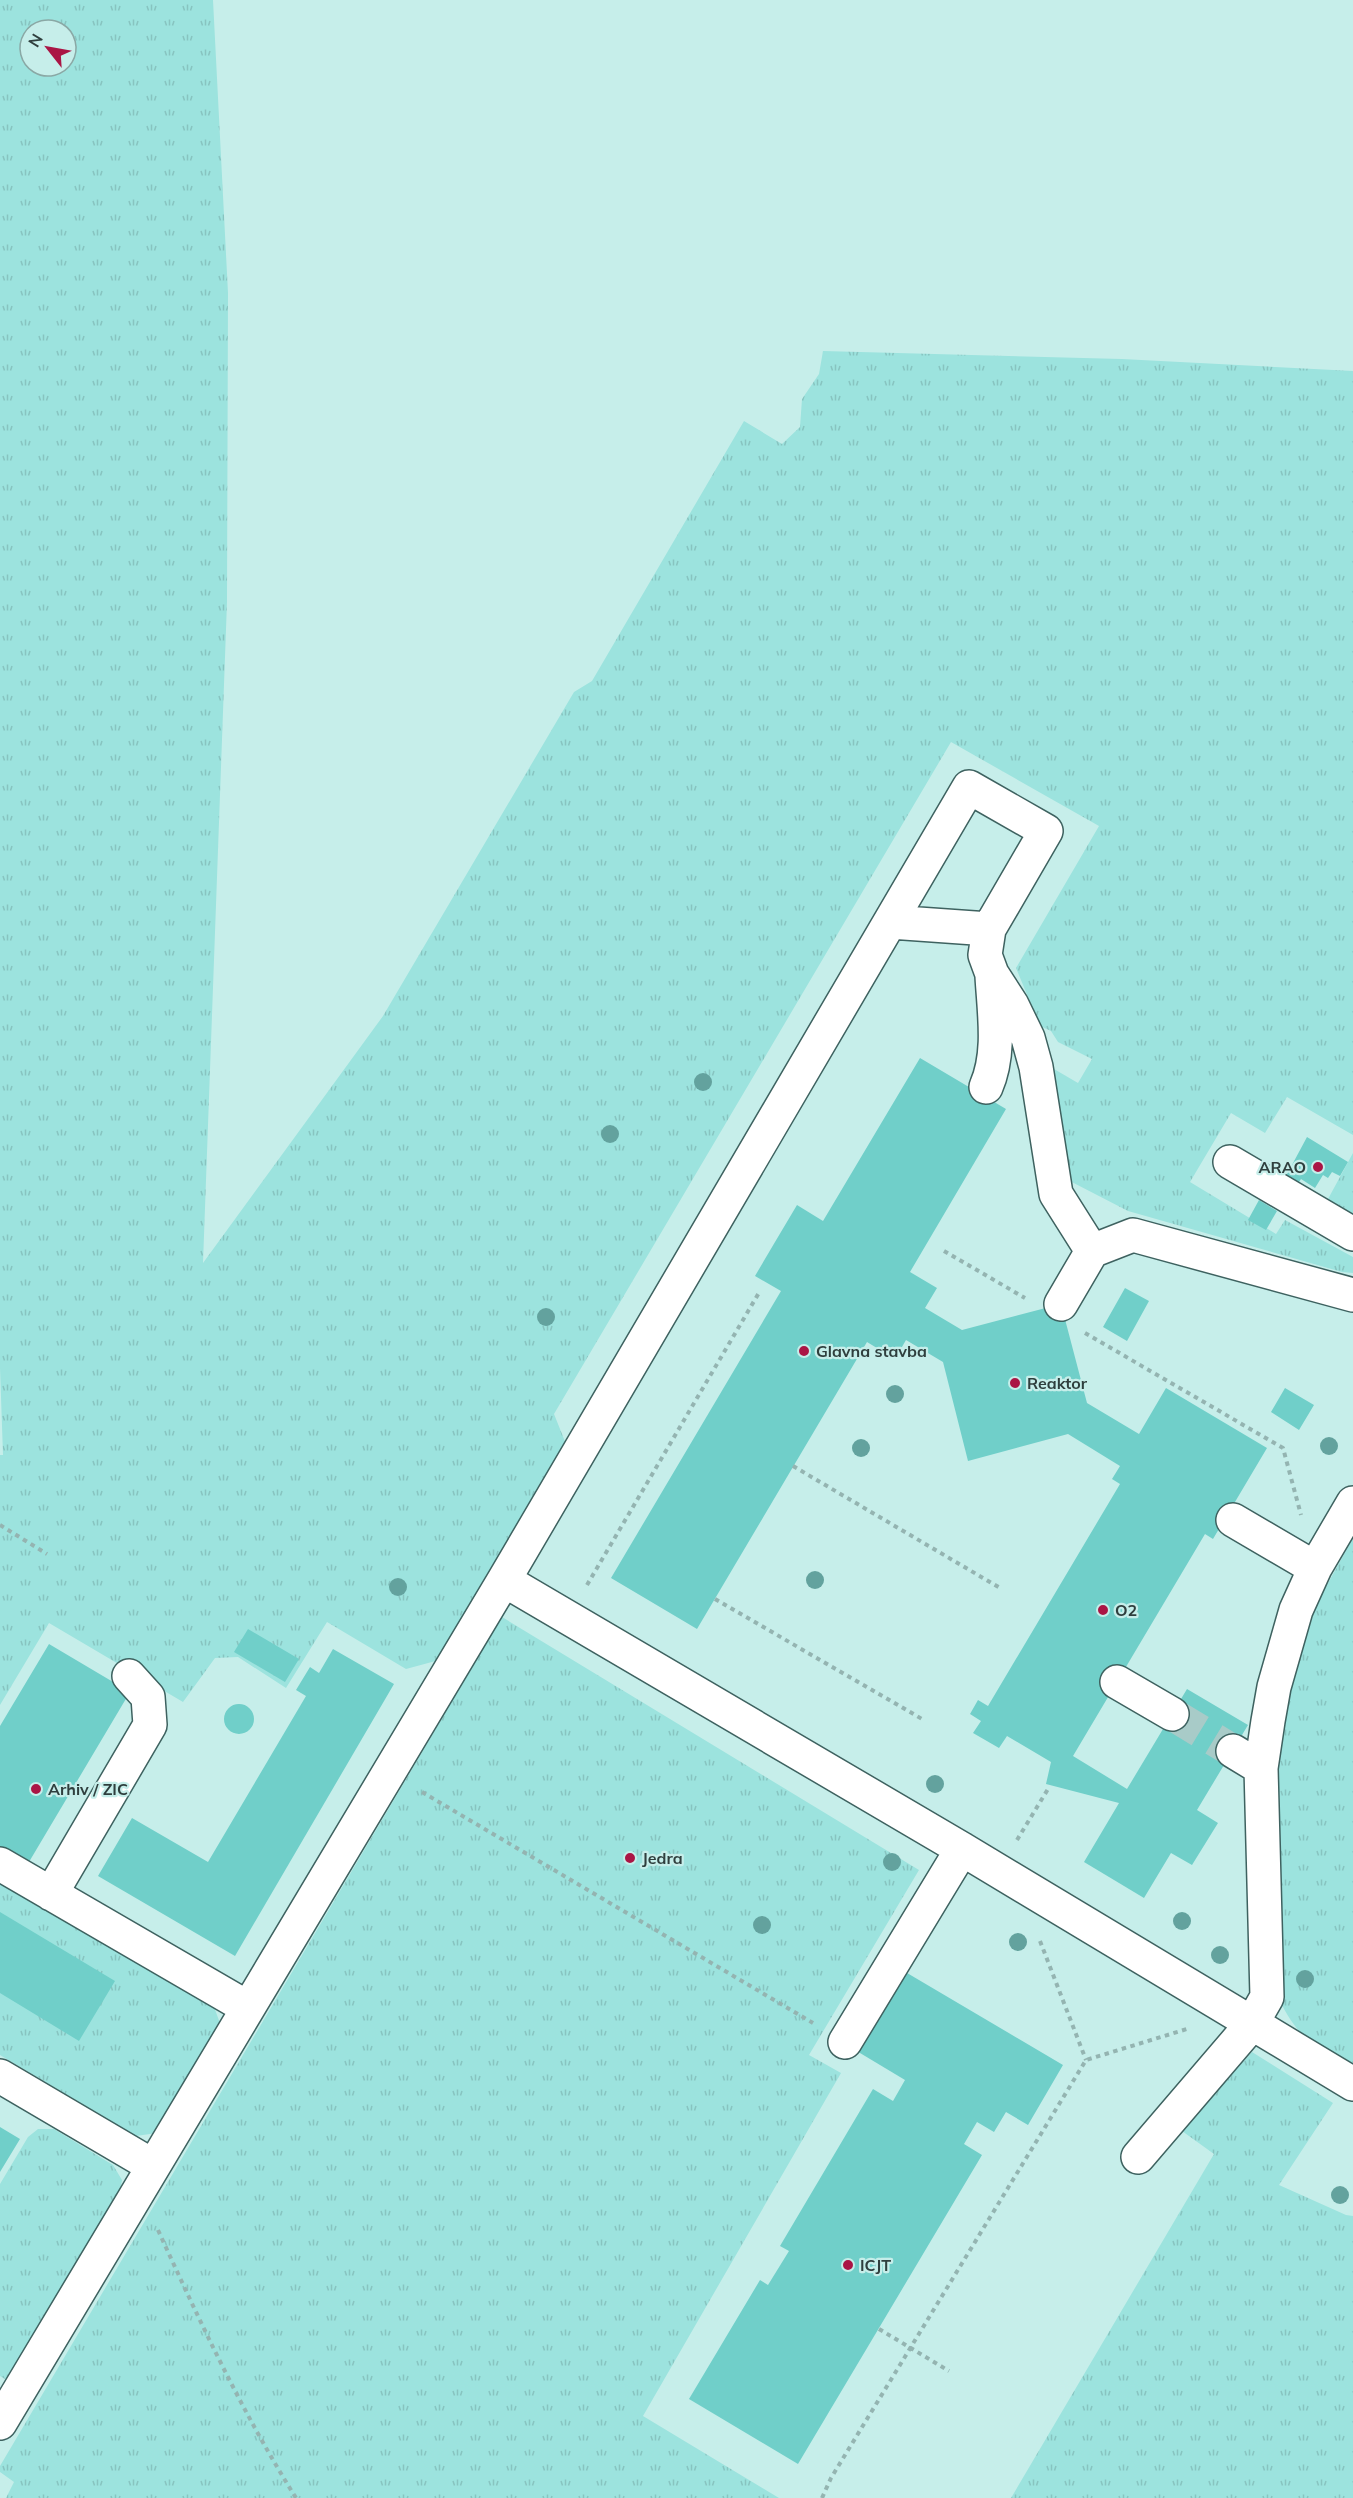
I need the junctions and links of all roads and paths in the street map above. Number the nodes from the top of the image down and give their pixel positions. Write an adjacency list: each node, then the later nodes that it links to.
1 (890, 922): 2 (lane); 2 (lane); 18 (lane)
2 (989, 929): 3 (lane)
3 (992, 974): 4 (lane); 8 (lane)
4 (986, 1087)
5 (1230, 1162): 6 (lane)
6 (1353, 1234)
7 (944, 1251): 11 (path)
8 (1092, 1251): 10 (lane); 11 (lane)
9 (760, 1291): 21 (path)
10 (1353, 1295)
11 (1057, 1312): 17 (path)
12 (793, 1466): 19 (path)
13 (1353, 1503): 17 (lane)
14 (1233, 1520): 17 (lane)
15 (0, 1525): 16 (path)
16 (47, 1554)
17 (1315, 1568): 27 (lane)
18 (504, 1580): 21 (lane); 28 (lane)
19 (1000, 1588)
20 (715, 1599): 25 (path)
21 (568, 1617): 30 (lane)
22 (129, 1676): 33 (lane)
23 (1118, 1682): 24 (lane)
24 (1172, 1714)
25 (922, 1719)
26 (1233, 1751): 27 (lane)
27 (1261, 1768): 36 (lane)
28 (387, 1772): 35 (lane); 37 (path)
29 (1048, 1789): 32 (path)
30 (963, 1849): 32 (lane); 37 (lane)
31 (0, 1864): 33 (lane)
32 (998, 1871): 36 (lane)
33 (51, 1894): 35 (lane)
34 (1039, 1938): 38 (path)
35 (248, 2008): 42 (lane)
36 (1242, 2019): 38 (path); 40 (lane); 41 (lane)
37 (845, 2042)
38 (1086, 2060): 44 (path)
39 (0, 2076): 42 (lane)
40 (1353, 2084)
41 (1138, 2157)
42 (146, 2177): 46 (lane); 47 (path)
43 (879, 2329): 44 (path)
44 (911, 2348): 45 (path); 48 (path)
45 (949, 2370)
46 (0, 2423)
47 (296, 2498)
48 (822, 2498)

